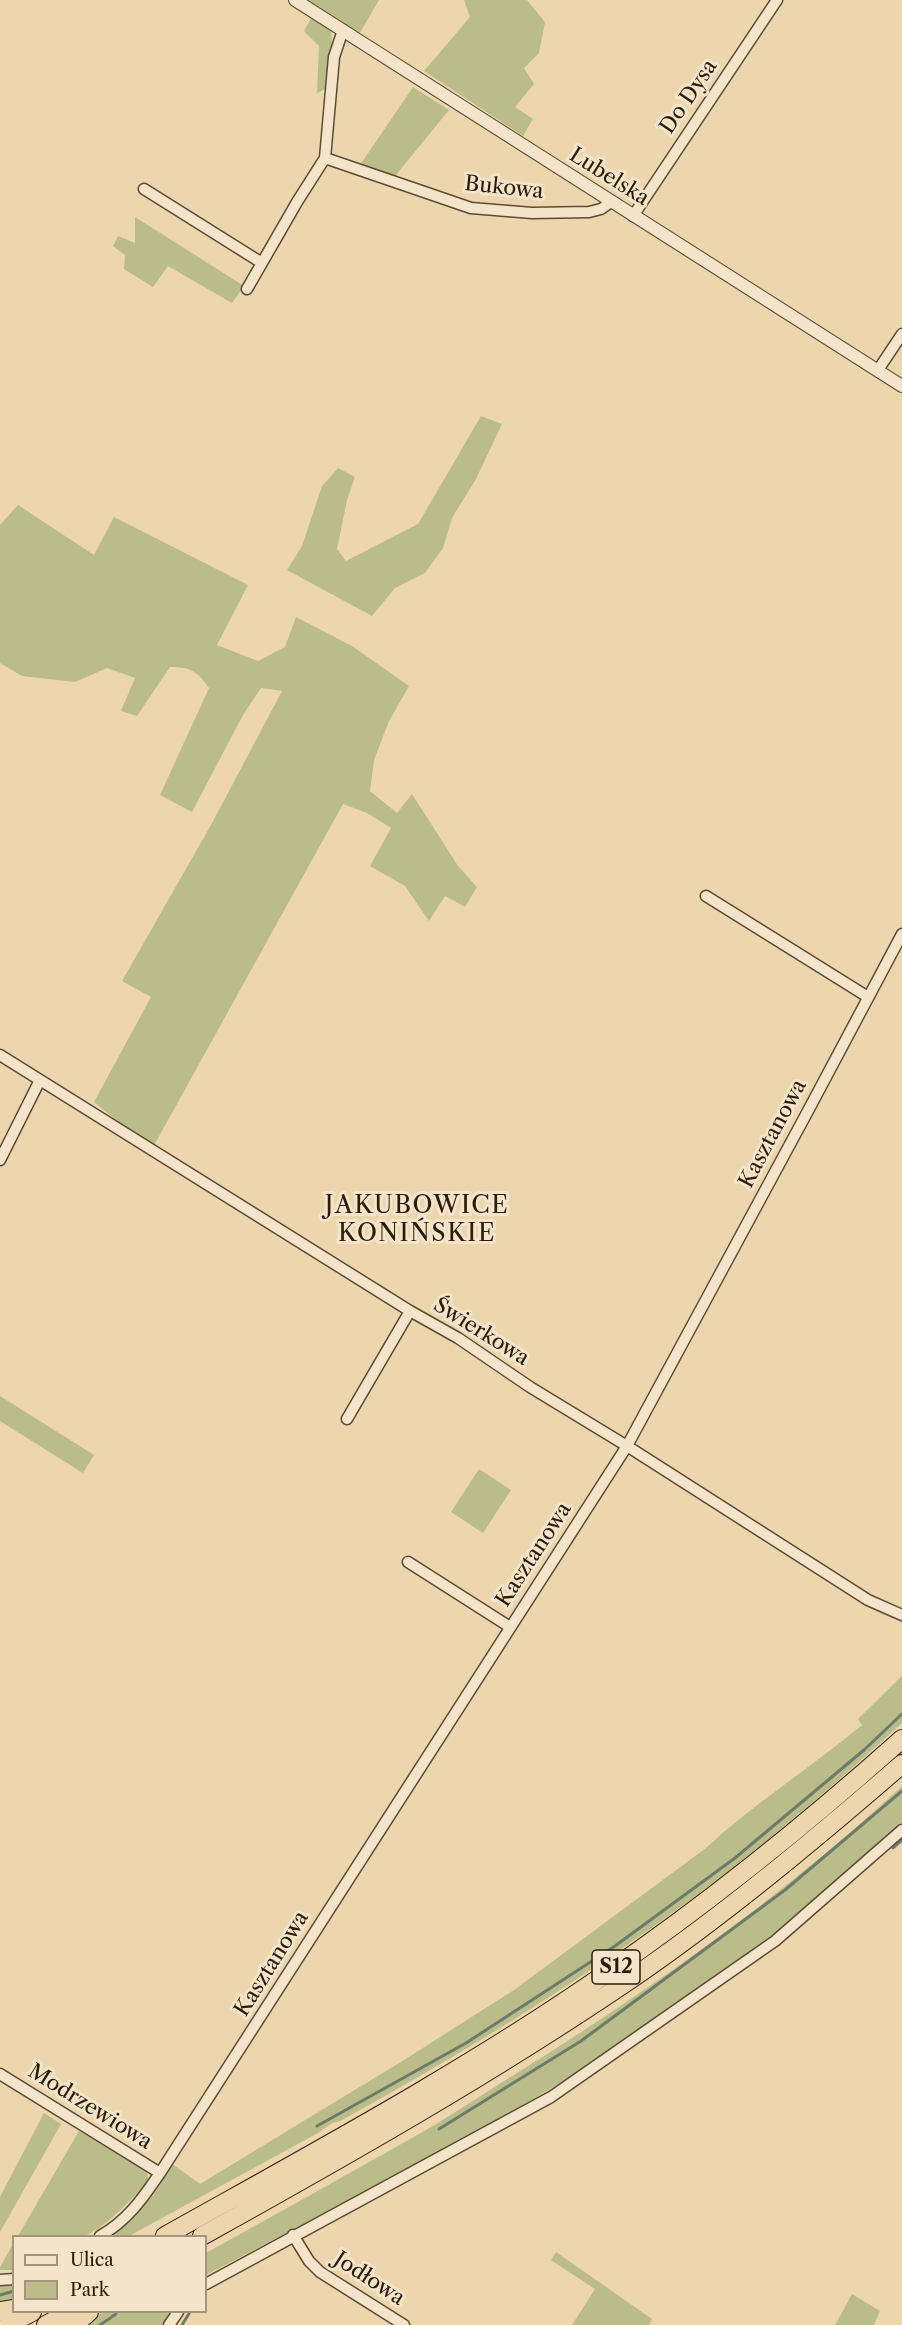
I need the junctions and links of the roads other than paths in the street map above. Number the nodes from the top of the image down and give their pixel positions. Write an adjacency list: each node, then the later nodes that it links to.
1 (295, 0): 3 (street, Lubelska)
2 (777, 0): 7 (street, Do Dysa)
3 (343, 30): 4 (street); 6 (street, Lubelska)
4 (325, 158): 6 (street, Bukowa); 8 (street)
5 (144, 189): 8 (street)
6 (611, 202): 7 (street, Lubelska)
7 (633, 216): 11 (street, Lubelska)
8 (262, 263): 9 (street)
9 (247, 289)
10 (902, 334): 11 (street)
11 (878, 370): 12 (street, Lubelska)
12 (902, 386)
13 (706, 896): 15 (street)
14 (902, 934): 15 (street, Kasztanowa)
15 (868, 997): 21 (street, Kasztanowa)
16 (0, 1055): 17 (street, Świerkowa)
17 (40, 1080): 18 (street); 19 (street, Świerkowa)
18 (0, 1160)
19 (410, 1311): 20 (street); 21 (street, Świerkowa)
20 (347, 1419)
21 (627, 1446): 23 (street, Świerkowa); 24 (street, Kasztanowa)
22 (408, 1562): 24 (street)
23 (902, 1615)
24 (510, 1628): 29 (street, Kasztanowa)
25 (902, 1738): 31 (highway, S12)
26 (902, 1764): 32 (highway, S12)
27 (902, 1830): 33 (street)
28 (0, 2074): 29 (street, Modrzewiowa)
29 (160, 2173): 30 (street, Kasztanowa)
30 (102, 2235)
31 (167, 2235)
32 (204, 2235)
33 (293, 2235): 34 (street); 41 (street, Jodłowa)
34 (207, 2283)
35 (30, 2313): 38 (highway)
36 (68, 2313): 39 (highway)
37 (88, 2313): 40 (highway)
38 (8, 2325)
39 (46, 2325)
40 (74, 2325)
41 (404, 2325)

